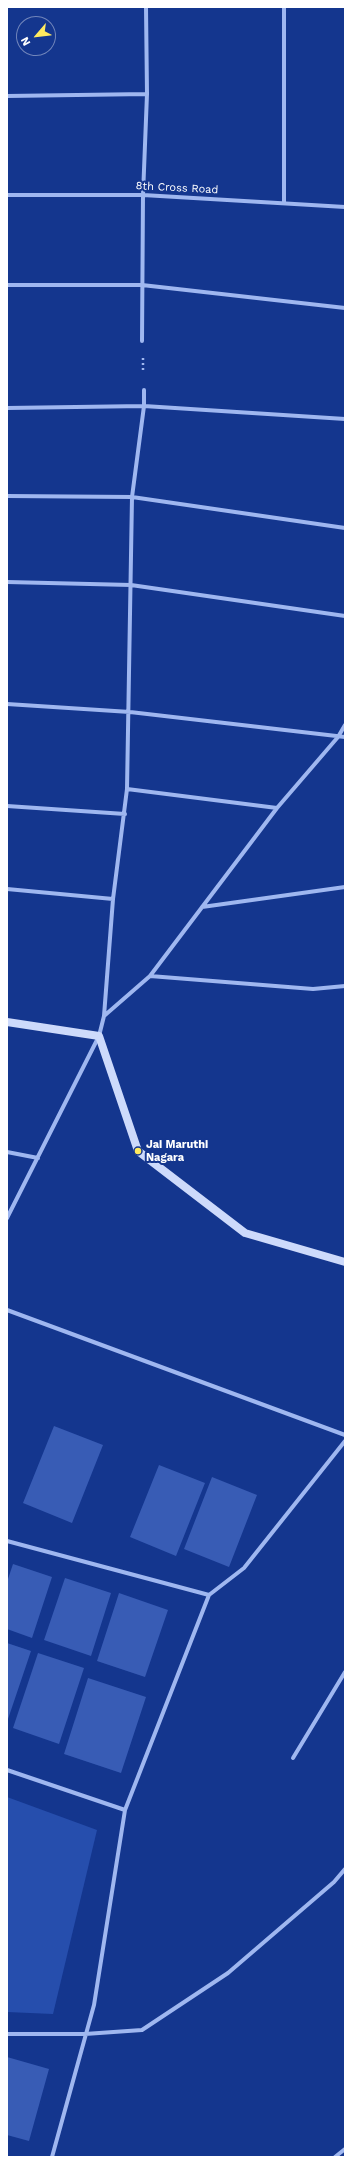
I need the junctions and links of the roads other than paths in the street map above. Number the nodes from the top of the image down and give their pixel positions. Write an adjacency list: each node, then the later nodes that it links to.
1 (146, 7): 3 (street)
2 (284, 7): 7 (street)
3 (147, 94): 4 (street); 6 (street)
4 (7, 96)
5 (7, 195): 6 (street, 8th Cross Road)
6 (143, 195): 7 (street, 8th Cross Road); 10 (street)
7 (284, 203): 8 (street, 8th Cross Road)
8 (345, 207)
9 (7, 285): 10 (street)
10 (142, 285): 11 (street); 12 (street)
11 (345, 308)
12 (142, 341)
13 (144, 390): 14 (street)
14 (144, 406): 15 (street); 16 (street); 18 (street)
15 (7, 408)
16 (345, 419)
17 (7, 496): 18 (street)
18 (132, 497): 19 (street); 21 (street)
19 (345, 528)
20 (7, 582): 21 (street)
21 (130, 585): 22 (street); 24 (street)
22 (345, 616)
23 (7, 704): 24 (street)
24 (130, 712): 26 (street); 28 (street)
25 (345, 725): 26 (street)
26 (338, 737): 27 (street); 30 (street)
27 (345, 737)
28 (127, 789): 30 (street); 31 (street)
29 (7, 806): 31 (street)
30 (277, 808): 35 (street)
31 (124, 814): 34 (street)
32 (345, 887): 35 (street)
33 (7, 889): 34 (street)
34 (113, 899): 38 (street)
35 (202, 907): 36 (street)
36 (150, 976): 37 (street); 38 (street)
37 (345, 986)
38 (104, 1016): 40 (street)
39 (7, 1022): 40 (street)
40 (99, 1036): 42 (street); 44 (street)
41 (7, 1152): 42 (street)
42 (38, 1158): 43 (street)
43 (7, 1218)
44 (345, 1262)
45 (7, 1310): 46 (street)
46 (345, 1435)
47 (345, 1441): 49 (street)
48 (7, 1540): 49 (street)
49 (209, 1595): 53 (street)
50 (345, 1672): 51 (street)
51 (293, 1758)
52 (7, 1770): 53 (street)
53 (126, 1810): 56 (street)
54 (345, 1869): 56 (street)
55 (7, 2034): 56 (street)
56 (85, 2034): 58 (street)
57 (345, 2149): 59 (street)
58 (52, 2157)
59 (335, 2157)

